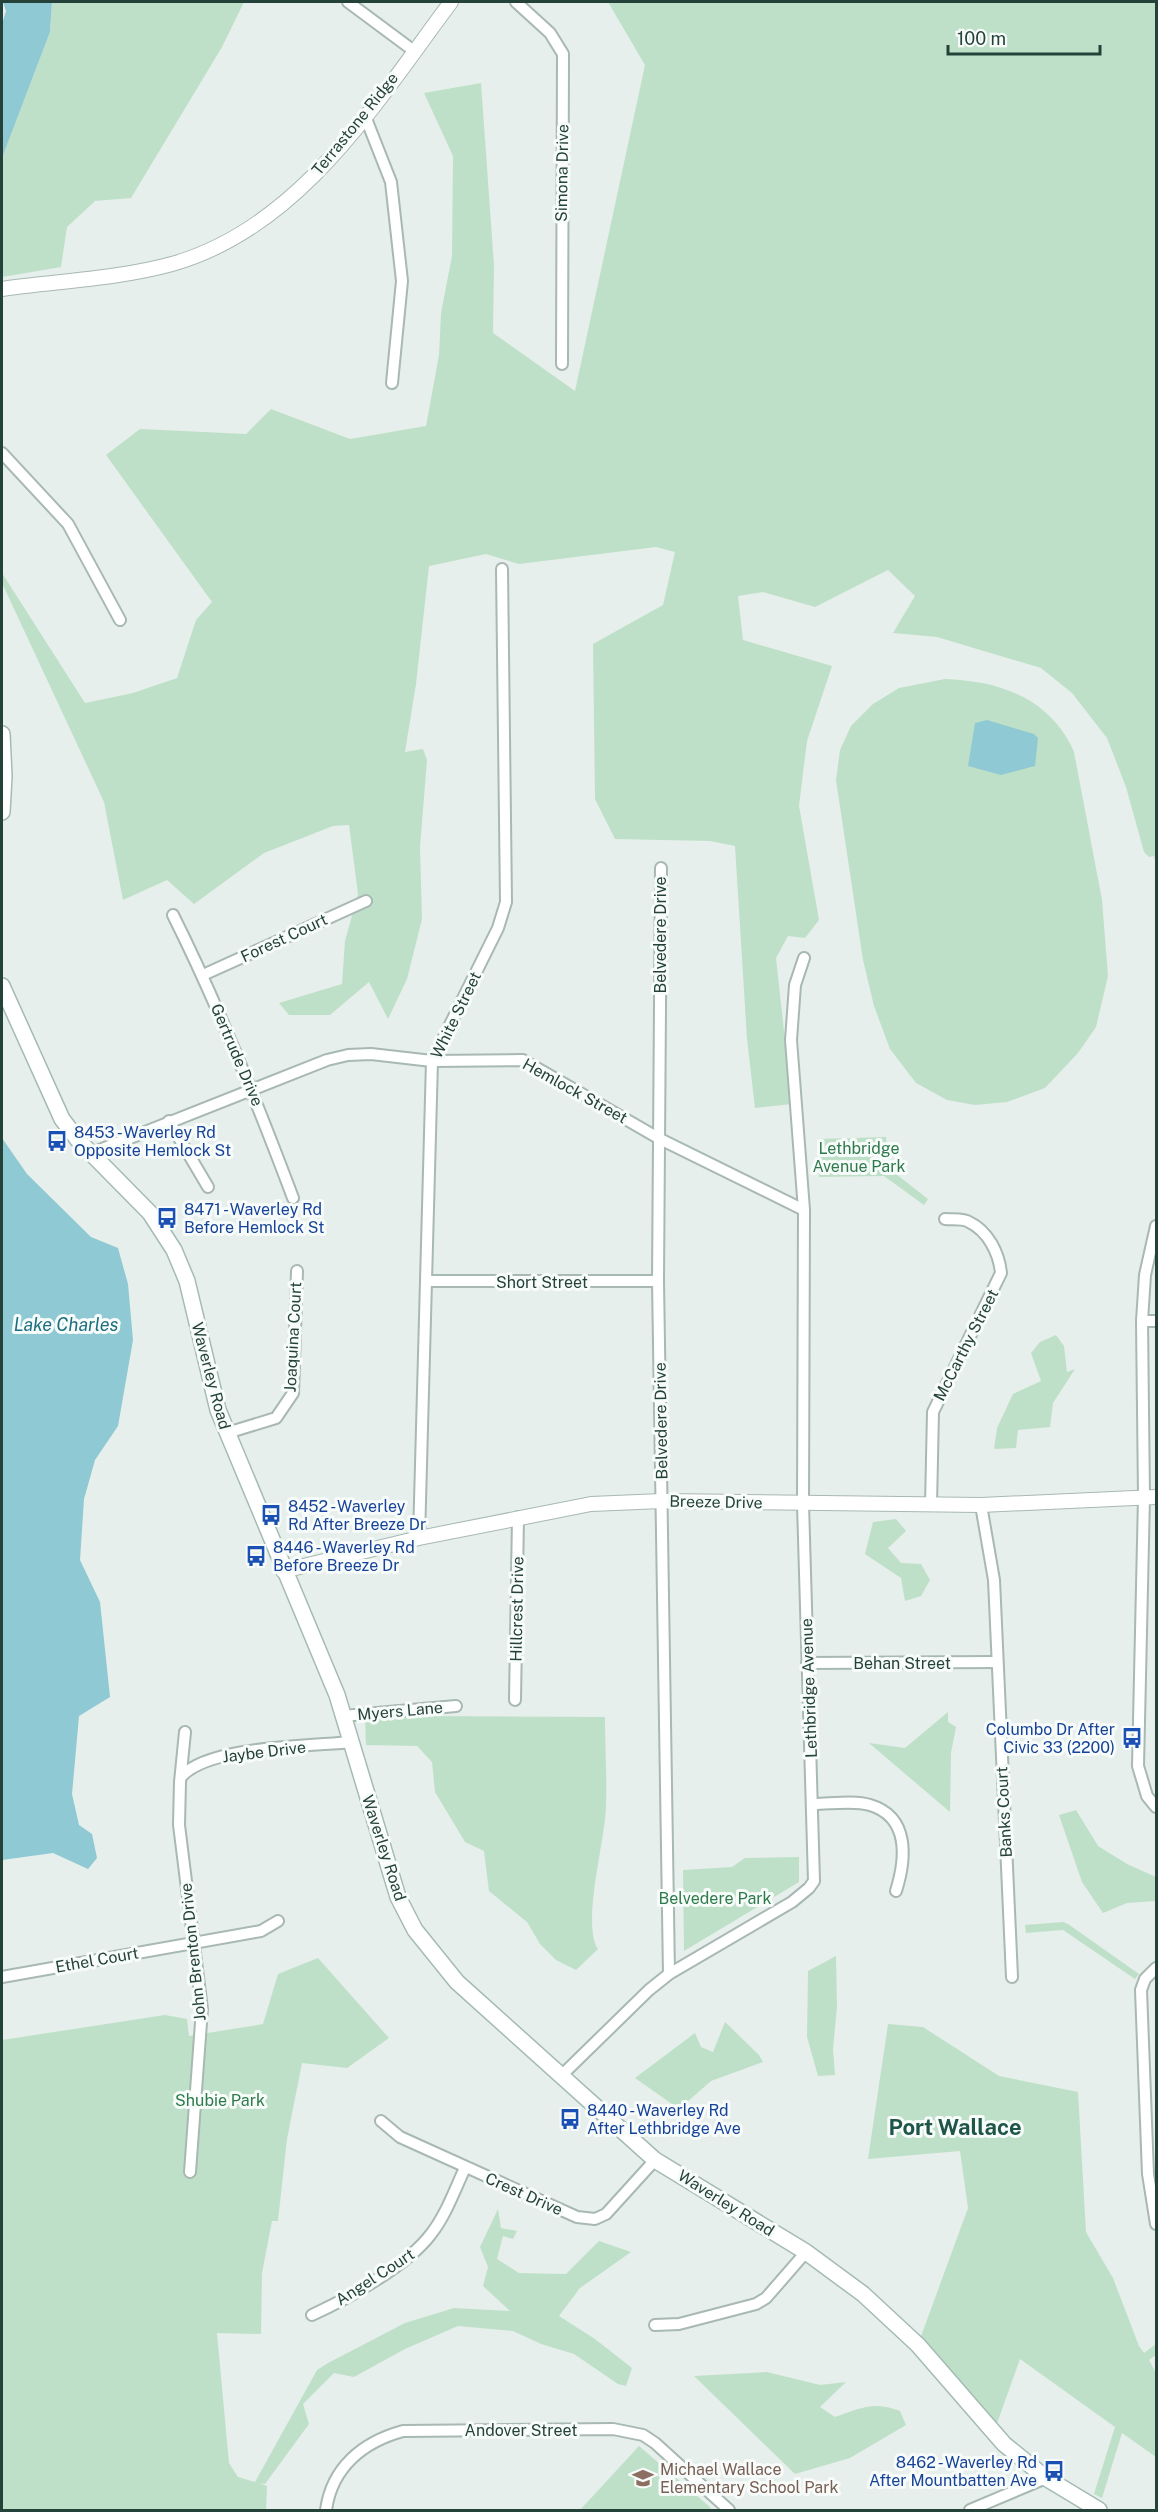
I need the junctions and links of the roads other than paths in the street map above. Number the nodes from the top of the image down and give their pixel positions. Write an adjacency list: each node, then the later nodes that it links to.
1 (348, 2): 4 (street)
2 (451, 2): 4 (street, Terrastone Ridge)
3 (516, 2): 7 (street, Simona Drive)
4 (414, 51): 5 (street, Terrastone Ridge)
5 (365, 116): 6 (street, Terrastone Ridge); 8 (street)
6 (2, 289)
7 (562, 364)
8 (392, 383)
9 (2, 453): 11 (street)
10 (502, 569): 20 (street, White Street)
11 (120, 620)
12 (2, 734): 13 (main road)
13 (2, 812)
14 (661, 868): 23 (street, Belvedere Drive)
15 (366, 901): 18 (street, Forest Court)
16 (173, 915): 18 (street, Gertrude Drive)
17 (804, 958): 27 (street, Lethbridge Avenue)
18 (203, 975): 21 (street, Gertrude Drive)
19 (2, 986): 24 (main road, Waverley Road)
20 (432, 1061): 21 (street, Hemlock Street); 23 (street, Hemlock Street); 31 (street, White Street)
21 (253, 1091): 22 (street, Hemlock Street); 26 (street, Gertrude Drive)
22 (169, 1121): 24 (street, Hemlock Street); 25 (street)
23 (660, 1139): 27 (street, Hemlock Street); 32 (street, Belvedere Drive)
24 (92, 1153): 35 (main road, Waverley Road)
25 (208, 1187)
26 (293, 1198)
27 (804, 1210): 38 (street, Lethbridge Avenue)
28 (945, 1219): 39 (street, McCarthy Street)
29 (1156, 1226): 33 (street)
30 (297, 1271): 35 (street, Joaquina Court)
31 (426, 1281): 32 (street, Short Street); 42 (street, White Street)
32 (658, 1281): 37 (street, Belvedere Drive)
33 (1142, 1321): 34 (street); 36 (street)
34 (1156, 1321)
35 (227, 1433): 43 (main road, Waverley Road)
36 (1150, 1497): 40 (street, Breeze Drive); 53 (street)
37 (662, 1501): 38 (street, Breeze Drive); 41 (street, Breeze Drive); 58 (street, Belvedere Drive)
38 (803, 1504): 39 (street, Breeze Drive); 45 (street, Lethbridge Avenue)
39 (931, 1505): 40 (street, Breeze Drive)
40 (981, 1505): 44 (street, Banks Court)
41 (518, 1517): 42 (street, Breeze Drive); 46 (street, Hillcrest Drive)
42 (419, 1538): 43 (street, Breeze Drive)
43 (283, 1571): 48 (main road, Waverley Road)
44 (996, 1662): 45 (street, Behan Street); 60 (street, Banks Court)
45 (807, 1663): 52 (street, Lethbridge Avenue)
46 (515, 1700)
47 (456, 1706): 48 (street, Myers Lane)
48 (343, 1716): 50 (main road, Waverley Road)
49 (185, 1732): 51 (street, John Brenton Drive)
50 (352, 1742): 51 (street, Jaybe Drive); 61 (main road, Waverley Road)
51 (182, 1776): 56 (street, John Brenton Drive)
52 (814, 1804): 54 (street); 58 (street, Lethbridge Avenue)
53 (1156, 1807)
54 (896, 1891)
55 (278, 1921): 56 (street, Ethel Court)
56 (192, 1943): 59 (street, Ethel Court); 65 (street, John Brenton Drive)
57 (1156, 1968): 66 (street)
58 (669, 1974): 61 (street, Lethbridge Avenue)
59 (2, 1977)
60 (1012, 1977)
61 (562, 2075): 63 (main road, Waverley Road)
62 (381, 2121): 64 (street, Crest Drive)
63 (655, 2160): 64 (street, Crest Drive); 67 (main road, Waverley Road)
64 (465, 2168): 68 (street, Angel Court)
65 (190, 2172)
66 (1156, 2224)
67 (806, 2253): 69 (street); 70 (main road, Waverley Road)
68 (312, 2315)
69 (656, 2325)
70 (1046, 2478): 73 (street); 74 (main road, Waverley Road)
71 (326, 2511): 72 (street, Andover Street)
72 (729, 2511)
73 (970, 2511)
74 (1099, 2511)

